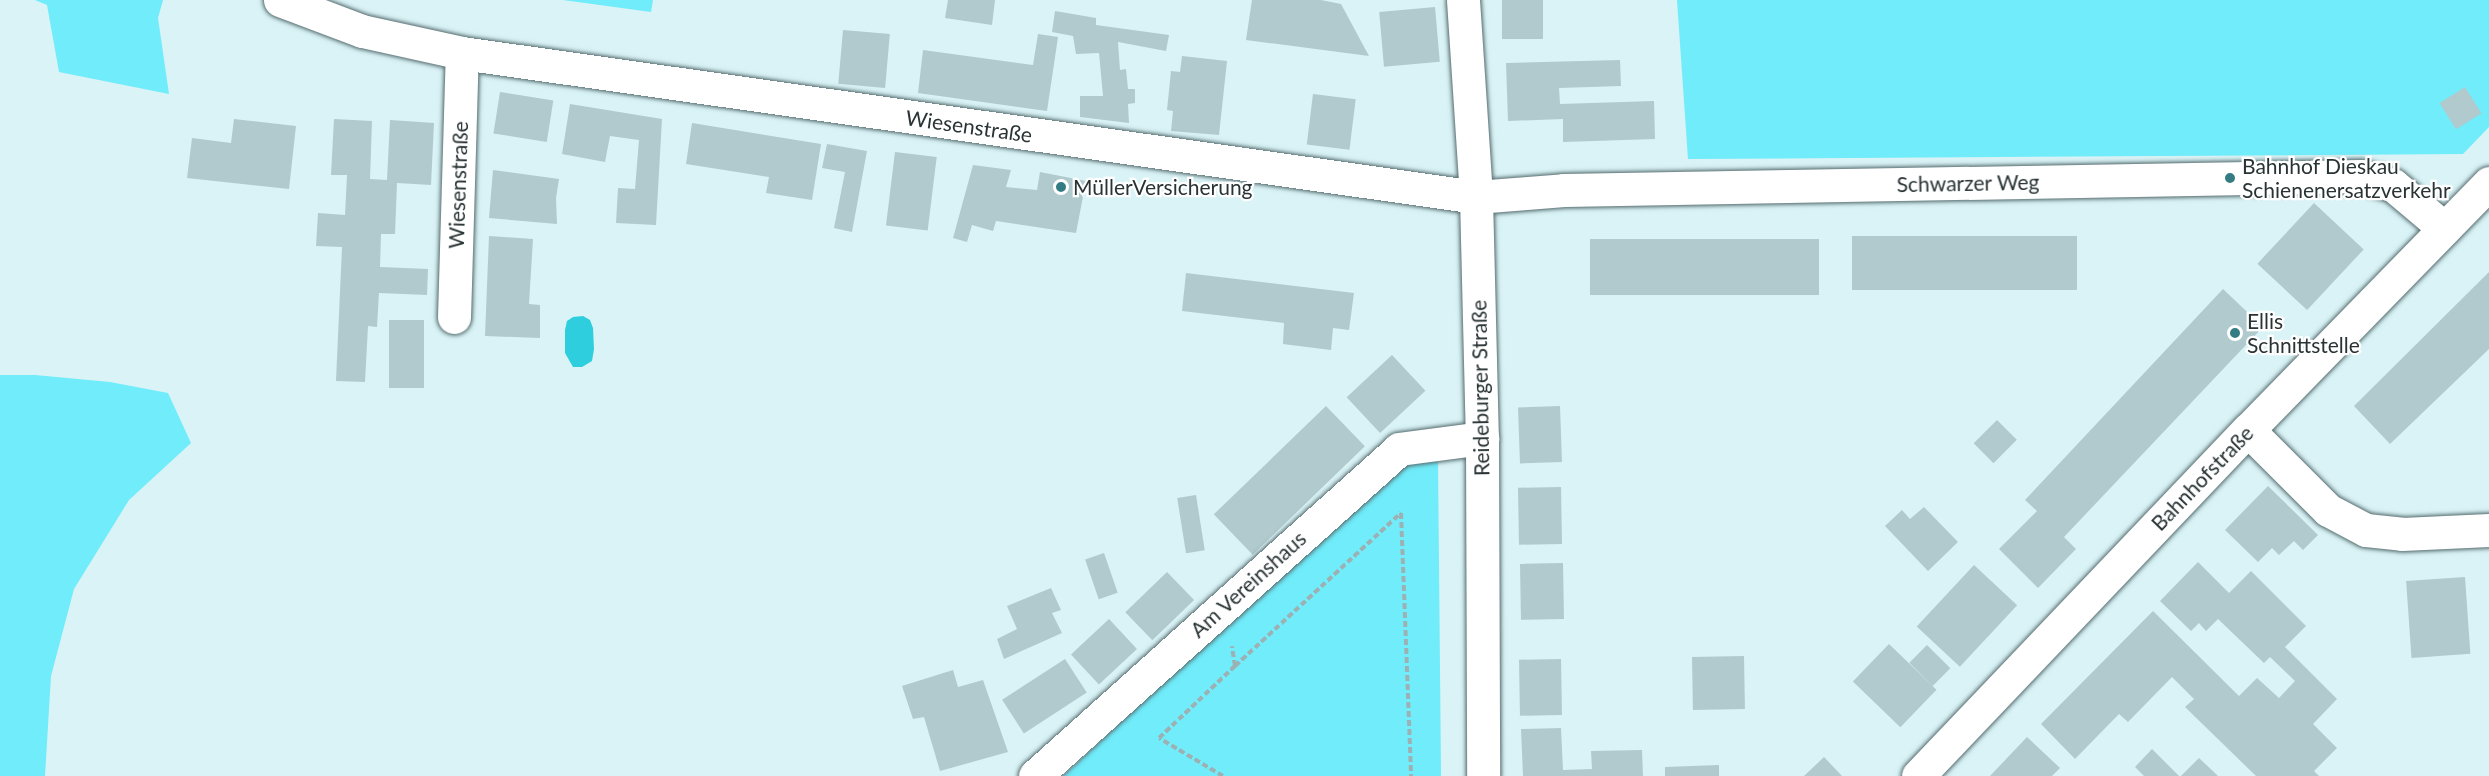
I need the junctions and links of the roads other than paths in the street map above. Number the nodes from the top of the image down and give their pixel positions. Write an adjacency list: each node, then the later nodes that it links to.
1 (280, 0): 3 (street, Wiesenstraße)
2 (1463, 0): 5 (street, Reideburger Straße)
3 (462, 53): 5 (street, Wiesenstraße); 7 (street, Wiesenstraße)
4 (2489, 183): 6 (street, Bahnhofstraße)
5 (1476, 197): 6 (street, Schwarzer Weg); 9 (street, Reideburger Straße)
6 (2444, 228): 8 (street, Bahnhofstraße)
7 (454, 317)
8 (2248, 430): 10 (street); 13 (street, Bahnhofstraße)
9 (1482, 438): 11 (street, Am Vereinshaus); 12 (street, Reideburger Straße)
10 (2489, 530)
11 (1035, 776)
12 (1483, 776)
13 (1918, 776)

